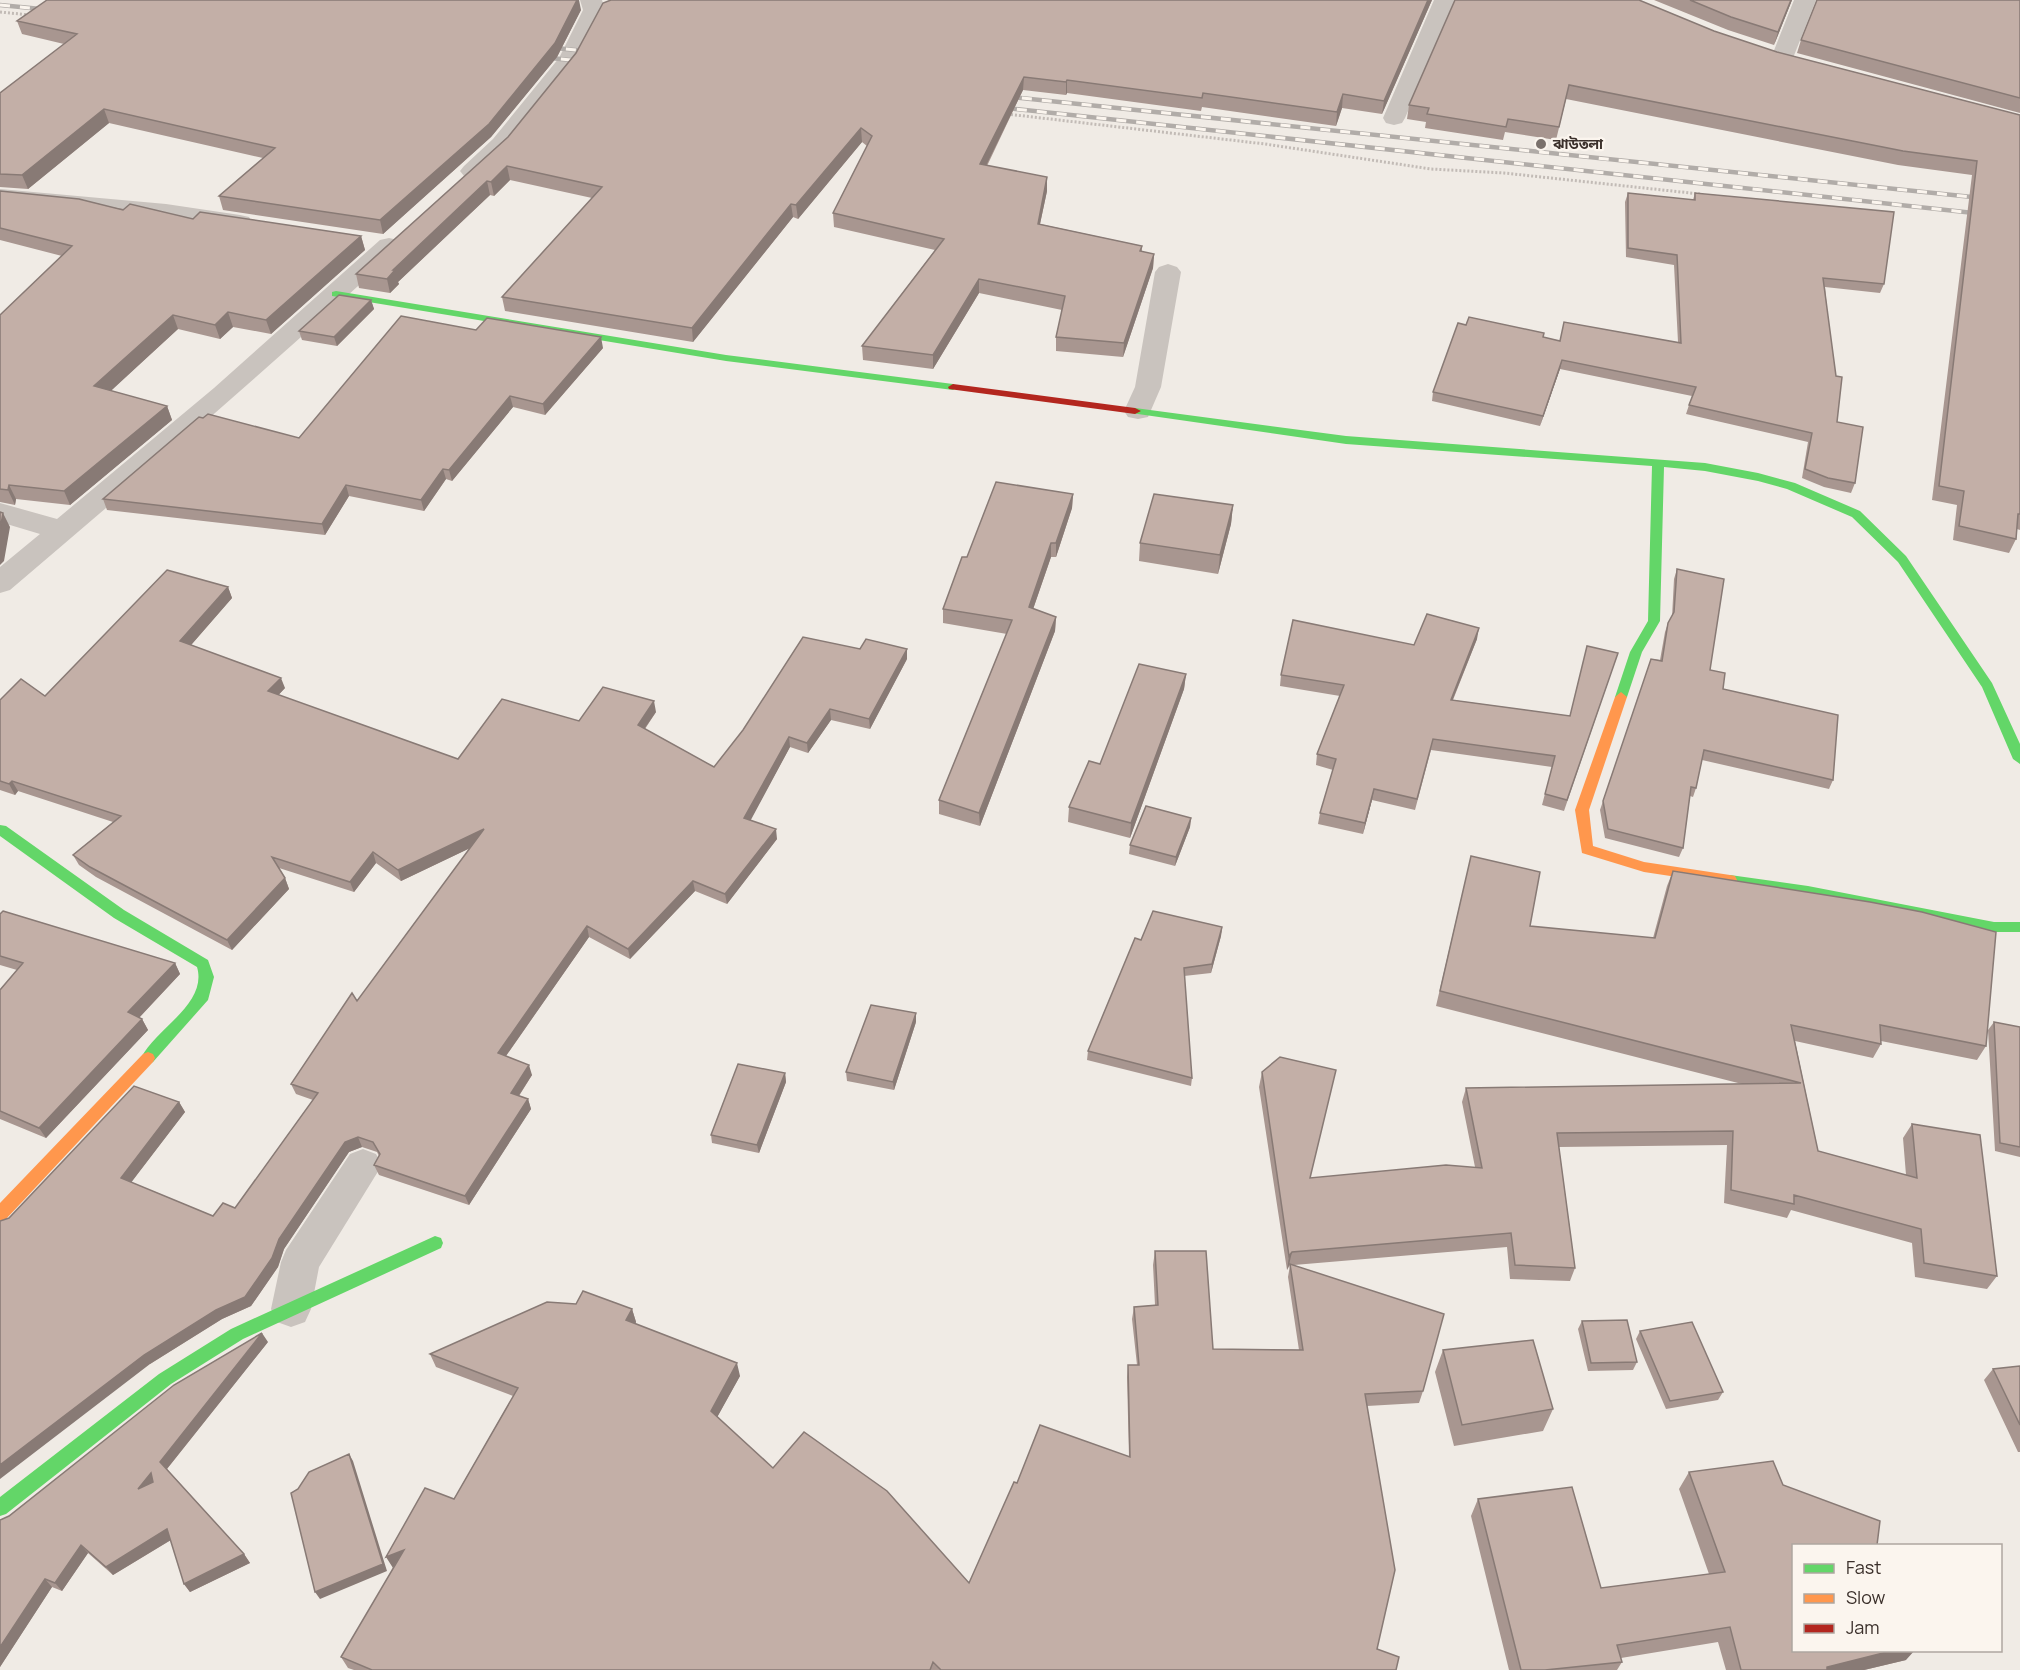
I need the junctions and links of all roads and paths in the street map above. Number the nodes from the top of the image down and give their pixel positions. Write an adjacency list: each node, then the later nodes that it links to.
1 (1445, 0): 8 (street)
2 (1805, 0): 6 (street)
3 (600, 4): 9 (street)
4 (0, 12): 5 (path)
5 (36, 16)
6 (1804, 64)
7 (1004, 113): 10 (path)
8 (1394, 118)
9 (451, 189)
10 (1702, 194)
11 (0, 196): 12 (street)
12 (260, 225)
13 (410, 227): 15 (street)
14 (355, 239): 15 (street)
15 (390, 244): 17 (street)
16 (1168, 272): 18 (street)
17 (336, 294): 18 (street); 21 (street)
18 (1138, 411): 19 (street)
19 (1658, 463): 23 (street); 25 (street)
20 (0, 512): 21 (street)
21 (63, 531): 22 (street)
22 (0, 582)
23 (2020, 759)
24 (1, 830): 27 (street)
25 (2020, 927)
26 (363, 1165): 29 (street)
27 (0, 1214)
28 (435, 1243): 29 (street)
29 (291, 1309): 30 (street)
30 (0, 1508)

